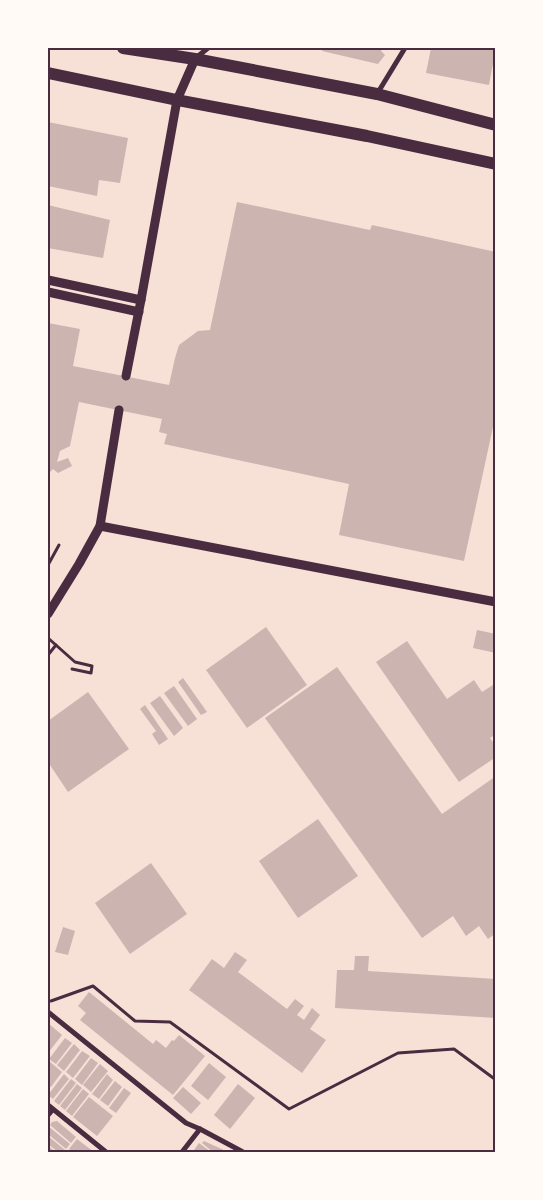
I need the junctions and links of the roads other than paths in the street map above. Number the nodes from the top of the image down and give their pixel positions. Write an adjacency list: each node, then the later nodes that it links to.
1 (122, 48): 4 (main road)
2 (208, 48): 4 (street)
3 (405, 48): 6 (street)
4 (194, 59): 6 (main road); 7 (street)
5 (48, 73): 7 (main road)
6 (377, 94): 8 (main road)
7 (178, 100): 9 (main road); 12 (street)
8 (496, 125)
9 (496, 164)
10 (48, 280): 12 (street)
11 (48, 292): 13 (street)
12 (141, 300): 13 (street)
13 (139, 312): 14 (street)
14 (126, 376)
15 (119, 410): 16 (street)
16 (100, 526): 17 (street); 18 (street)
17 (496, 602)
18 (48, 614)
19 (48, 1012): 23 (street)
20 (48, 1105): 21 (street)
21 (53, 1110): 22 (lane); 24 (street)
22 (48, 1116)
23 (200, 1130): 25 (street); 26 (street)
24 (106, 1152)
25 (182, 1152)
26 (243, 1152)

